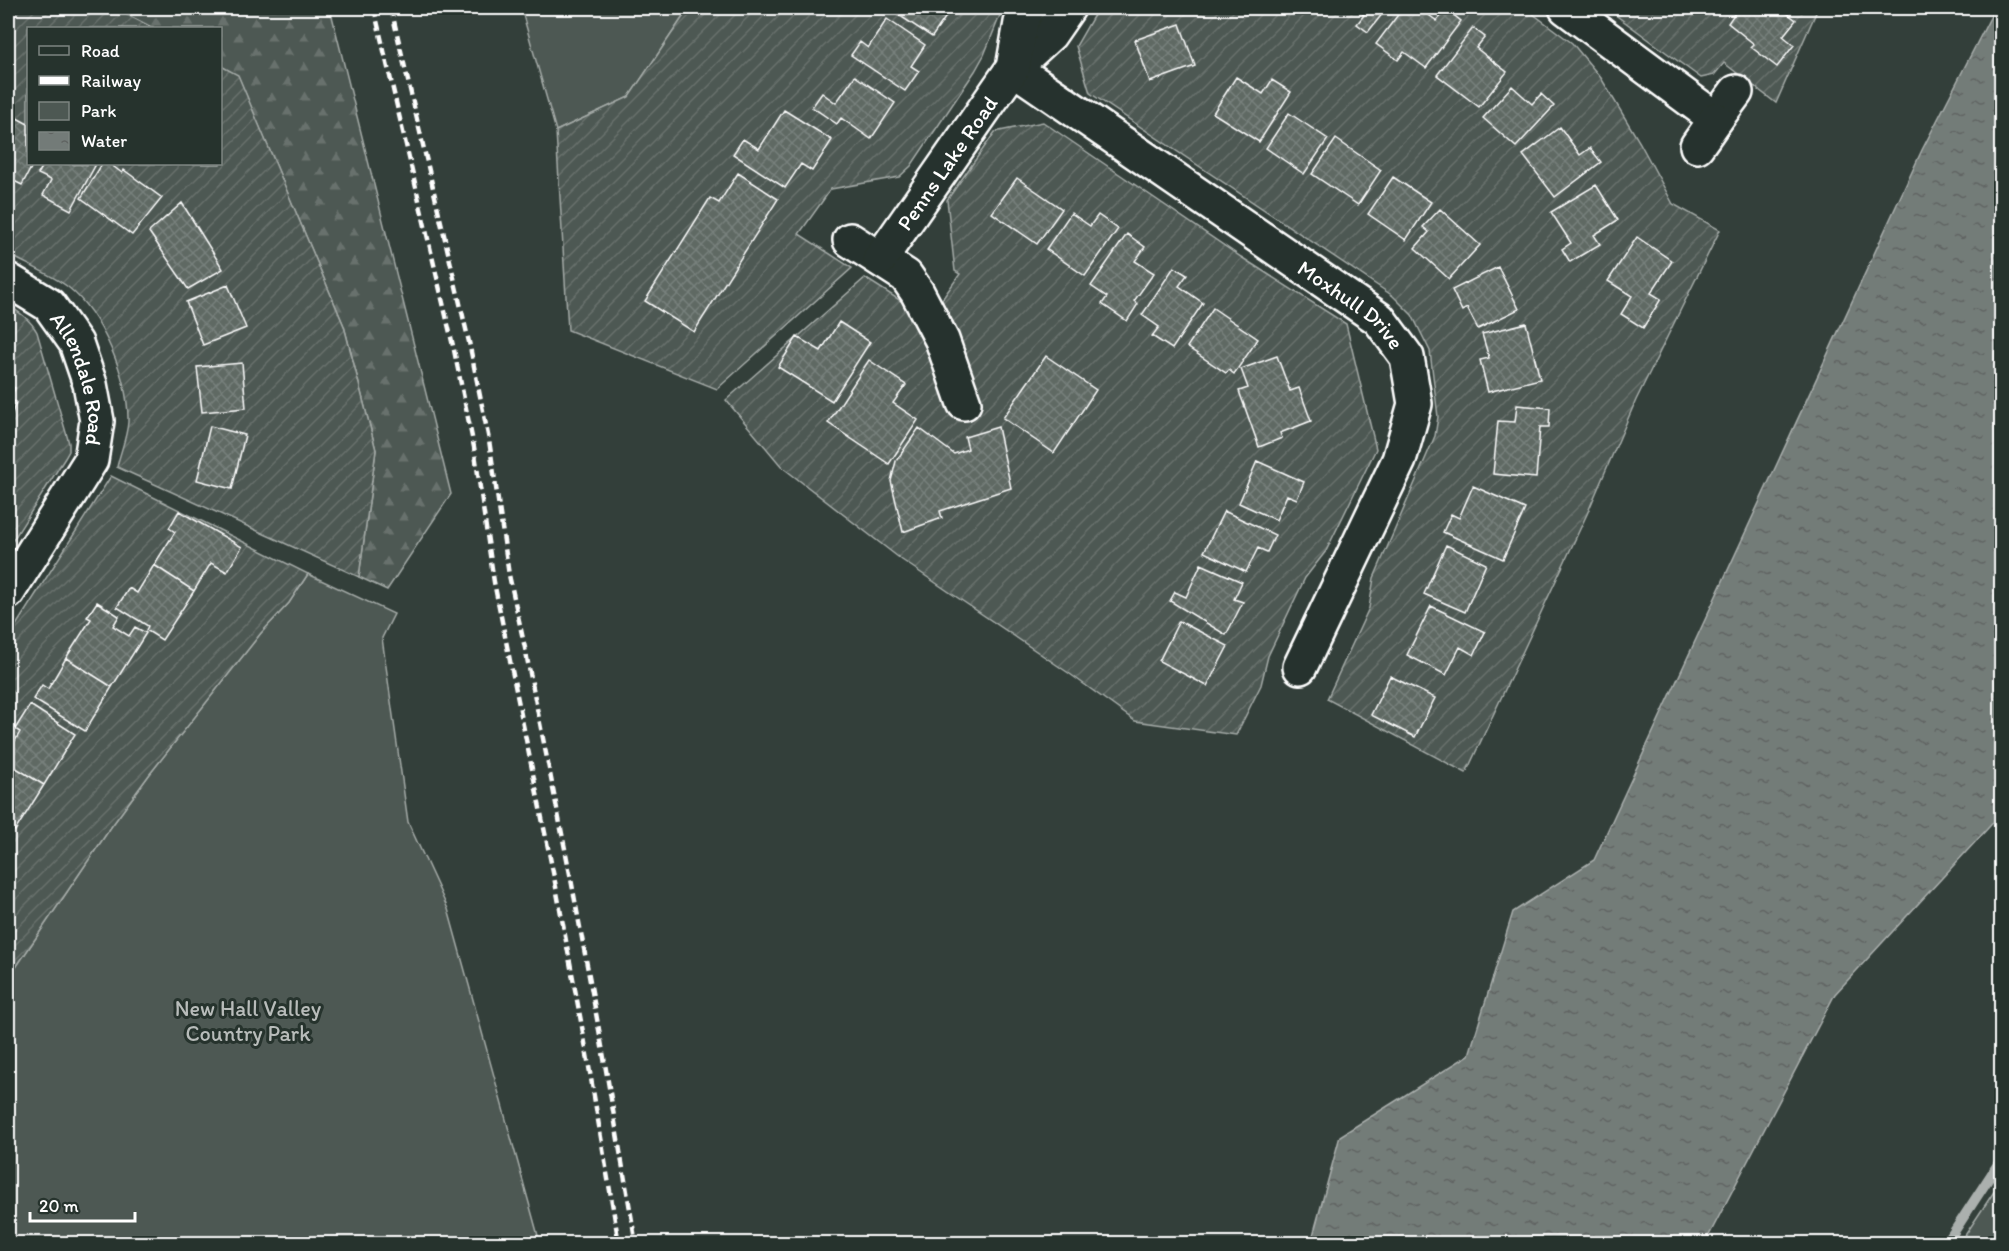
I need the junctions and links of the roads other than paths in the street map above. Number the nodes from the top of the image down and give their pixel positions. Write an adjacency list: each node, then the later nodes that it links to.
1 (1028, 8): 4 (street, Penns Lake Road)
2 (1068, 8): 4 (street, Penns Lake Road)
3 (1566, 8): 6 (street)
4 (1013, 68): 9 (street, Penns Lake Road); 13 (street, Moxhull Drive)
5 (1736, 92): 6 (street)
6 (1716, 119): 7 (street)
7 (1697, 146)
8 (850, 240): 9 (street)
9 (893, 268): 11 (street)
10 (8, 280): 12 (street, Allendale Road)
11 (964, 403)
12 (8, 592)
13 (1300, 667)

